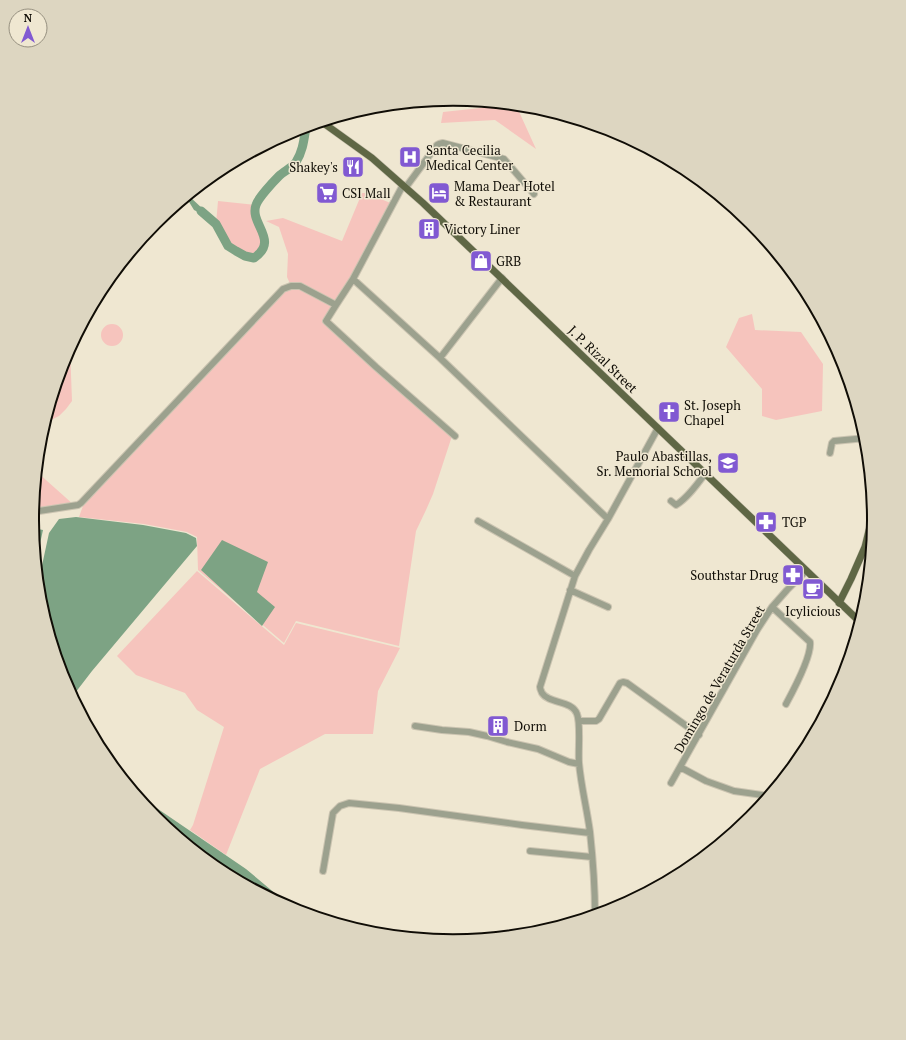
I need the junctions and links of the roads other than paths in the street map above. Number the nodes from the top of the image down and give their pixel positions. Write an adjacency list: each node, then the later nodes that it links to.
1 (327, 126): 2 (main road, J. P. Rizal Street)
2 (404, 186): 3 (street); 4 (main road, J. P. Rizal Street); 5 (street)
3 (534, 194)
4 (502, 278): 7 (street); 8 (main road, J. P. Rizal Street)
5 (353, 279): 6 (street); 7 (street)
6 (336, 305): 9 (street); 14 (street)
7 (440, 358): 15 (street)
8 (658, 428): 12 (main road, J. P. Rizal Street); 15 (street)
9 (455, 436)
10 (859, 438): 11 (street)
11 (830, 453)
12 (705, 474): 13 (street); 18 (main road, J. P. Rizal Street)
13 (670, 501)
14 (39, 511)
15 (608, 520): 19 (street)
16 (478, 521): 19 (street)
17 (865, 553): 21 (main road)
18 (806, 571): 21 (main road, J. P. Rizal Street); 23 (street, Domingo de Veraturda Street)
19 (575, 576): 20 (street)
20 (570, 590): 22 (street); 26 (street)
21 (839, 602): 24 (main road, J. P. Rizal Street)
22 (608, 607)
23 (772, 607): 25 (street); 28 (street, Domingo de Veraturda Street)
24 (855, 617)
25 (786, 704)
26 (579, 721): 28 (street); 29 (street)
27 (415, 726): 29 (street)
28 (699, 735): 30 (street, Domingo de Veraturda Street)
29 (579, 764): 33 (street)
30 (680, 767): 31 (street, Domingo de Veraturda Street); 32 (street)
31 (671, 783)
32 (762, 795)
33 (590, 833): 35 (street); 36 (street)
34 (530, 851): 35 (street)
35 (592, 857): 37 (street)
36 (323, 871)
37 (595, 908)

